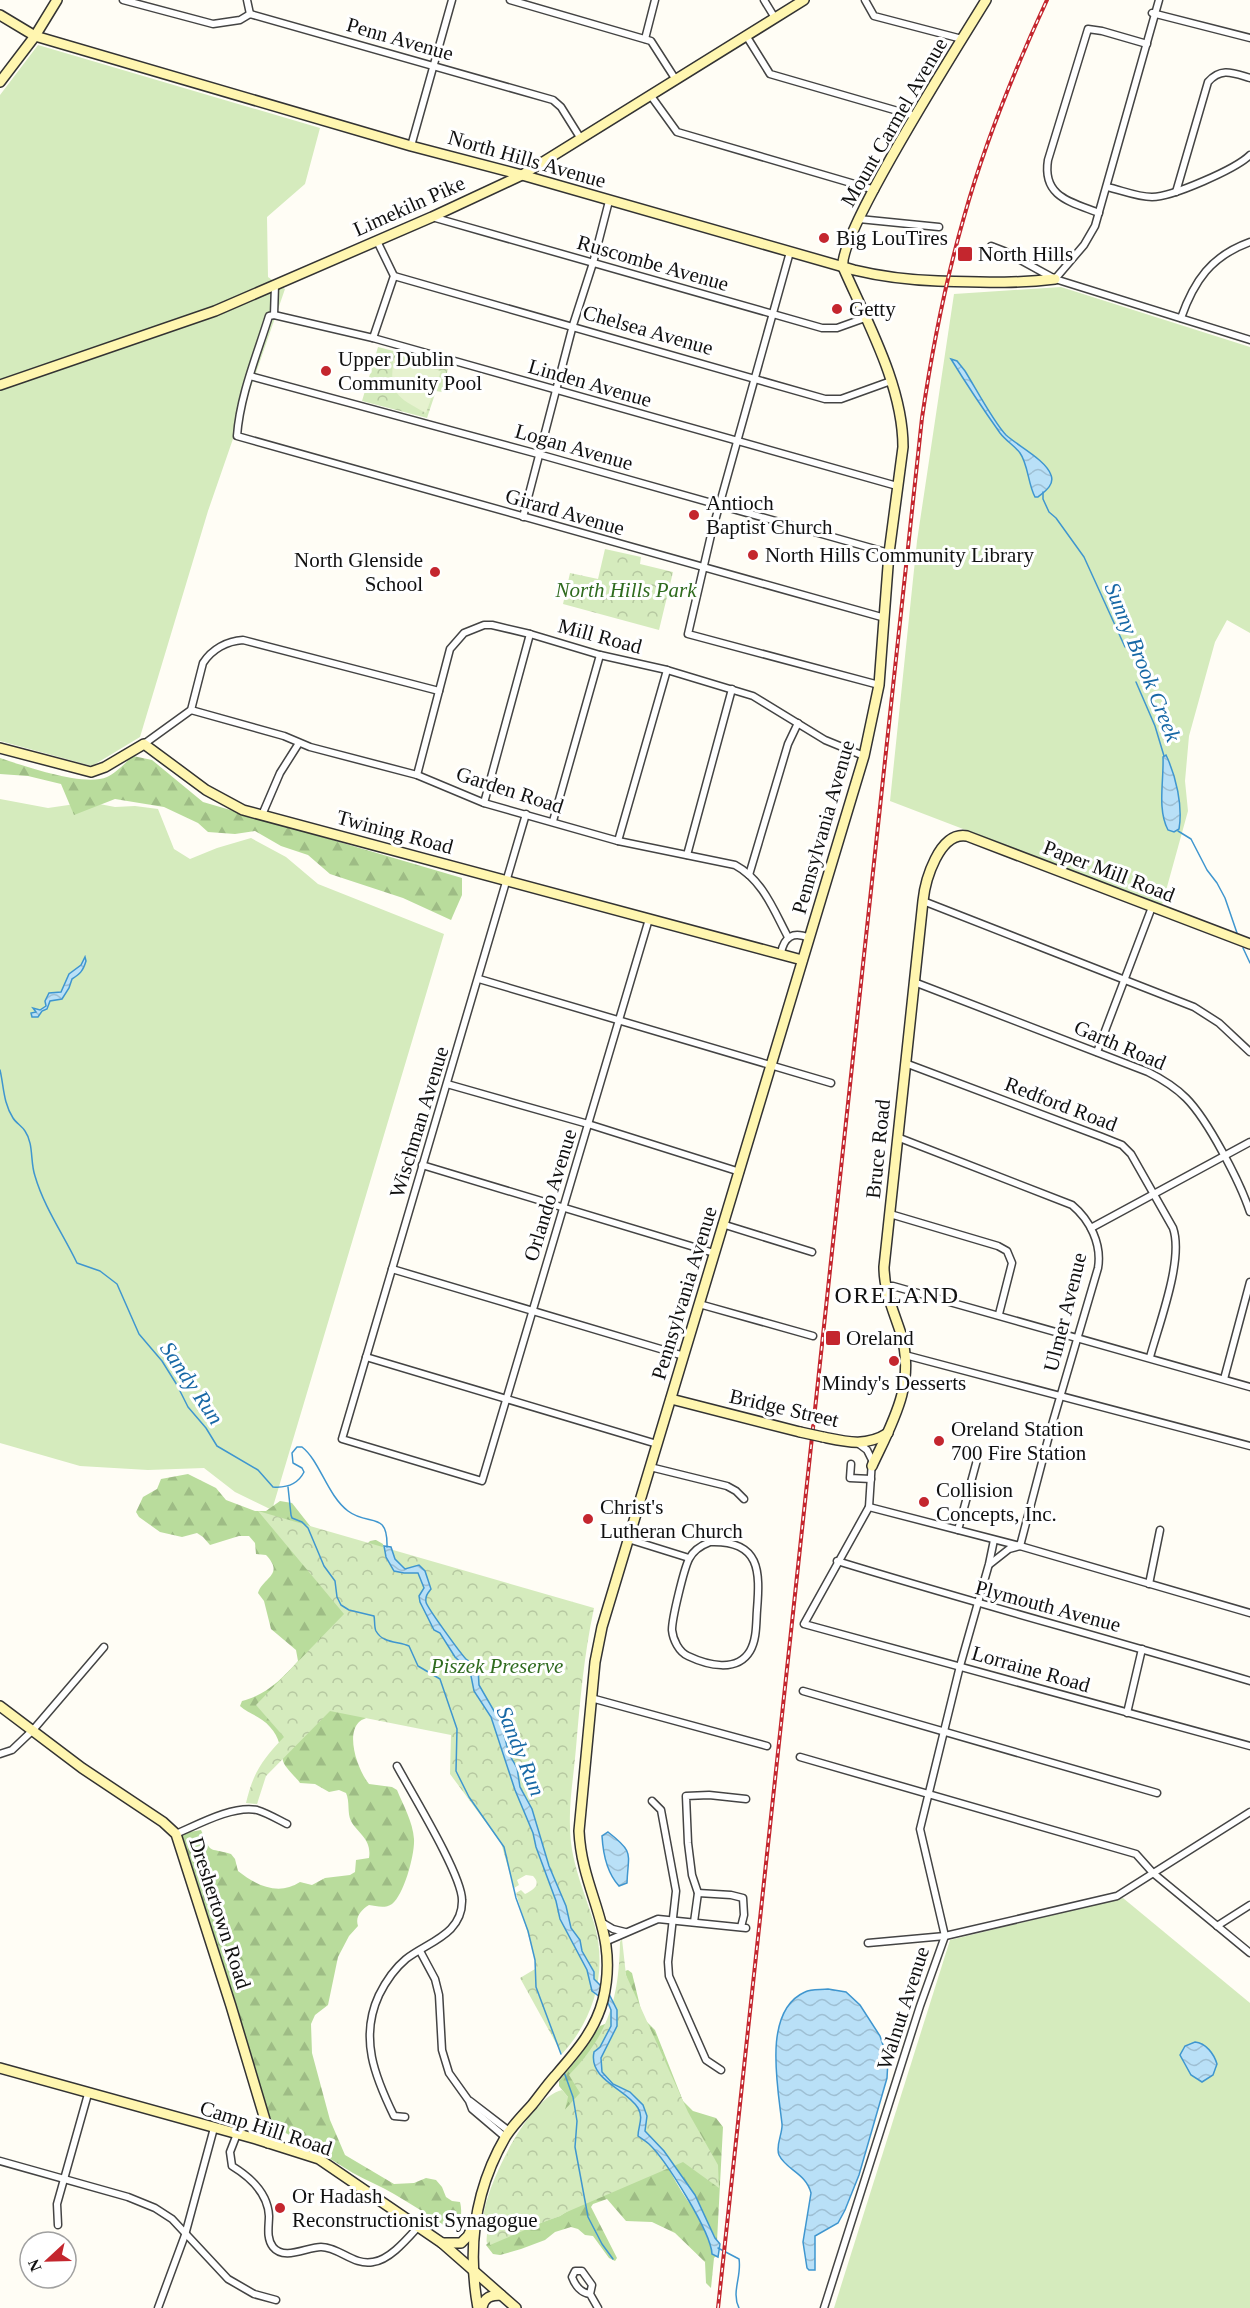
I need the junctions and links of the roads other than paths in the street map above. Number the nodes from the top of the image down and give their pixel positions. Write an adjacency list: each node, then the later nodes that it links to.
1 (57, 0): 16 (street)
2 (123, 0): 13 (street)
3 (247, 0): 13 (street)
4 (452, 0): 22 (street)
5 (510, 0): 18 (street)
6 (655, 0): 18 (street)
7 (764, 0): 15 (street)
8 (804, 0): 15 (street, Limekiln Pike)
9 (865, 0): 19 (street)
10 (986, 0): 19 (street, Mount Carmel Avenue)
11 (1159, 0): 12 (street)
12 (1154, 13): 20 (street); 21 (street)
13 (250, 14): 22 (street, Penn Avenue)
14 (0, 15): 16 (street, North Hills Avenue)
15 (775, 18): 17 (street, Limekiln Pike)
16 (35, 36): 25 (street); 29 (street, North Hills Avenue)
17 (747, 37): 24 (street, Limekiln Pike); 27 (street)
18 (645, 39): 24 (street)
19 (962, 39): 27 (street, Mount Carmel Avenue)
20 (1250, 39)
21 (1147, 44): 32 (street); 36 (street)
22 (433, 66): 28 (street, Penn Avenue); 29 (street)
23 (1250, 78): 34 (street)
24 (676, 80): 26 (street, Limekiln Pike)
25 (0, 82)
26 (651, 96): 28 (street, Limekiln Pike); 33 (street)
27 (915, 116): 33 (street, Mount Carmel Avenue)
28 (581, 139): 31 (street, Limekiln Pike)
29 (411, 146): 31 (street, North Hills Avenue)
30 (1250, 155): 34 (street)
31 (522, 175): 35 (street, North Hills Avenue); 37 (street, Limekiln Pike)
32 (1107, 187): 34 (street); 36 (street)
33 (875, 190): 38 (street, Mount Carmel Avenue)
34 (1176, 192)
35 (609, 201): 43 (street, North Hills Avenue); 44 (street)
36 (1099, 213): 48 (street)
37 (432, 217): 40 (street, Limekiln Pike); 44 (street, Ruscombe Avenue)
38 (859, 219): 39 (street); 45 (street, Mount Carmel Avenue)
39 (939, 227)
40 (377, 241): 47 (street); 49 (street, Limekiln Pike)
41 (1250, 242): 53 (street)
42 (991, 246): 48 (street)
43 (790, 252): 45 (street, North Hills Avenue); 50 (street)
44 (593, 263): 50 (street, Ruscombe Avenue); 54 (street)
45 (843, 267): 46 (street, North Hills Avenue); 52 (street, Pennsylvania Avenue)
46 (870, 274): 48 (street, North Hills Avenue); 52 (street)
47 (394, 276): 54 (street, Chelsea Avenue); 55 (street)
48 (1055, 279): 53 (street)
49 (275, 285): 51 (street); 60 (street, Limekiln Pike)
50 (773, 314): 52 (street, Ruscombe Avenue); 58 (street)
51 (274, 315): 55 (street, Linden Avenue); 57 (street)
52 (865, 318): 59 (street, Pennsylvania Avenue)
53 (1181, 318): 56 (street)
54 (573, 325): 58 (street, Chelsea Avenue); 61 (street)
55 (373, 338): 61 (street, Linden Avenue)
56 (1250, 340)
57 (250, 376): 63 (street, Logan Avenue); 66 (street, Girard Avenue)
58 (756, 380): 59 (street, Chelsea Avenue); 62 (street)
59 (891, 381): 64 (street, Pennsylvania Avenue)
60 (0, 385)
61 (557, 390): 62 (street, Linden Avenue); 63 (street)
62 (738, 442): 64 (street, Linden Avenue); 65 (street)
63 (538, 454): 65 (street, Logan Avenue); 66 (street)
64 (897, 486): 67 (street, Pennsylvania Avenue)
65 (720, 505): 67 (street, Logan Avenue); 68 (street)
66 (523, 517): 68 (street, Girard Avenue)
67 (890, 553): 69 (street, Pennsylvania Avenue)
68 (703, 568): 69 (street, Girard Avenue); 73 (street)
69 (886, 618): 73 (street, Pennsylvania Avenue)
70 (530, 634): 71 (street, Mill Road); 75 (street, Mill Road); 83 (street)
71 (600, 655): 72 (street, Mill Road); 86 (street)
72 (667, 670): 74 (street, Mill Road); 88 (street)
73 (879, 685): 81 (street, Pennsylvania Avenue)
74 (732, 689): 77 (street, Mill Road); 89 (street)
75 (439, 691): 76 (street); 82 (street, Mill Road)
76 (191, 710): 78 (street, Garden Road); 79 (street)
77 (798, 723): 81 (street, Mill Road); 90 (street)
78 (299, 743): 82 (street, Garden Road); 85 (street)
79 (144, 744): 80 (street); 85 (street, Twining Road)
80 (0, 748)
81 (864, 756): 96 (street, Pennsylvania Avenue)
82 (417, 775): 83 (street, Garden Road)
83 (484, 803): 84 (street, Garden Road)
84 (526, 814): 86 (street, Garden Road); 91 (street, Wischman Avenue)
85 (262, 815): 91 (street, Twining Road)
86 (553, 821): 88 (street, Garden Road)
87 (955, 837): 92 (street, Bruce Road); 93 (street, Paper Mill Road)
88 (618, 840): 89 (street, Garden Road)
89 (687, 855): 90 (street, Garden Road)
90 (749, 874): 95 (street, Garden Road)
91 (507, 881): 94 (street, Twining Road); 100 (street, Wischman Avenue)
92 (923, 901): 101 (street); 102 (street, Bruce Road)
93 (1152, 907): 97 (street, Paper Mill Road); 101 (street)
94 (649, 919): 98 (street, Twining Road); 103 (street, Orlando Avenue)
95 (788, 937): 96 (street); 98 (street)
96 (809, 938): 99 (street, Pennsylvania Avenue)
97 (1250, 944)
98 (781, 953): 99 (street, Twining Road)
99 (802, 960): 107 (street, Pennsylvania Avenue)
100 (479, 979): 103 (street); 109 (street, Wischman Avenue)
101 (1125, 979): 104 (street); 105 (street)
102 (914, 982): 104 (street, Garth Road); 106 (street, Bruce Road)
103 (619, 1020): 107 (street); 110 (street, Orlando Avenue)
104 (1097, 1052): 113 (street, Garth Road)
105 (1250, 1052)
106 (905, 1063): 111 (street, Bruce Road); 116 (street, Redford Road)
107 (770, 1066): 108 (street); 115 (street, Pennsylvania Avenue)
108 (831, 1083)
109 (447, 1084): 110 (street); 114 (street, Wischman Avenue)
110 (588, 1124): 115 (street); 117 (street, Orlando Avenue)
111 (897, 1137): 119 (street, Bruce Road); 121 (street, Ulmer Avenue)
112 (1250, 1142): 113 (street)
113 (1224, 1157): 116 (street); 118 (street, Garth Road)
114 (422, 1166): 117 (street); 124 (street, Wischman Avenue)
115 (740, 1172): 120 (street, Pennsylvania Avenue)
116 (1155, 1194): 121 (street); 135 (street, Redford Road)
117 (564, 1207): 122 (street); 128 (street, Orlando Avenue)
118 (1250, 1212)
119 (890, 1214): 126 (street, Bruce Road); 129 (street)
120 (722, 1224): 122 (street, Pennsylvania Avenue); 123 (street)
121 (1091, 1228): 131 (street, Ulmer Avenue)
122 (714, 1252): 127 (street, Pennsylvania Avenue)
123 (812, 1252)
124 (392, 1269): 128 (street); 134 (street, Wischman Avenue)
125 (1250, 1282): 136 (street)
126 (886, 1286): 129 (street); 132 (street, Bruce Road)
127 (699, 1304): 130 (street); 133 (street, Pennsylvania Avenue)
128 (532, 1312): 133 (street); 139 (street, Orlando Avenue)
129 (999, 1314): 131 (street)
130 (813, 1336)
131 (1078, 1338): 135 (street); 138 (street, Ulmer Avenue)
132 (905, 1355): 138 (street); 141 (street, Bruce Road)
133 (684, 1356): 140 (street, Pennsylvania Avenue)
134 (366, 1357): 139 (street); 150 (street, Wischman Avenue)
135 (1150, 1358): 136 (street)
136 (1224, 1379): 137 (street)
137 (1250, 1386)
138 (1061, 1395): 144 (street); 157 (street, Ulmer Avenue)
139 (505, 1397): 142 (street); 150 (street, Orlando Avenue)
140 (671, 1399): 142 (street, Pennsylvania Avenue); 143 (street, Bridge Street, bridge)
141 (888, 1433): 143 (street, Bridge Street); 147 (street, Bruce Road)
142 (657, 1444): 148 (street, Pennsylvania Avenue)
143 (859, 1444): 147 (street)
144 (1250, 1446)
145 (977, 1460): 153 (street)
146 (851, 1464): 149 (street)
147 (872, 1466): 149 (street)
148 (650, 1467): 151 (street); 155 (street, Pennsylvania Avenue)
149 (871, 1479): 152 (street)
150 (482, 1481)
151 (744, 1499)
152 (869, 1507): 153 (street); 159 (street)
153 (958, 1530): 156 (street)
154 (1160, 1530): 161 (street)
155 (628, 1539): 158 (street); 169 (street, Pennsylvania Avenue)
156 (994, 1540): 157 (street); 160 (street, Walnut Avenue)
157 (1020, 1546): 160 (street); 161 (street)
158 (689, 1558): 158 (street)
159 (837, 1561): 162 (street, Plymouth Avenue); 166 (street, Lorraine Road)
160 (989, 1564): 162 (street, Walnut Avenue)
161 (1149, 1584): 163 (street)
162 (978, 1604): 165 (street, Plymouth Avenue); 166 (street, Walnut Avenue)
163 (1250, 1613)
164 (104, 1647): 172 (street)
165 (1142, 1649): 167 (street, Plymouth Avenue); 171 (street)
166 (960, 1666): 171 (street, Lorraine Road); 173 (street, Walnut Avenue)
167 (1250, 1681)
168 (803, 1691): 173 (street)
169 (591, 1698): 174 (street); 191 (street, Pennsylvania Avenue)
170 (0, 1706): 172 (street, Dreshertown Road)
171 (1127, 1713): 175 (street, Lorraine Road)
172 (33, 1730): 176 (street); 185 (street, Dreshertown Road)
173 (943, 1731): 179 (street); 180 (street, Walnut Avenue)
174 (767, 1746)
175 (1250, 1746)
176 (0, 1754)
177 (800, 1757): 180 (street)
178 (397, 1766): 197 (street)
179 (1157, 1793)
180 (927, 1794): 186 (street); 194 (street, Walnut Avenue)
181 (746, 1799): 187 (street)
182 (652, 1801): 189 (street)
183 (1250, 1812): 186 (street)
184 (287, 1824): 185 (street)
185 (176, 1834): 206 (street, Dreshertown Road)
186 (1153, 1873): 192 (street); 194 (street)
187 (698, 1893): 190 (street); 190 (street)
188 (1250, 1905): 192 (street)
189 (673, 1920): 190 (street); 193 (street); 200 (street)
190 (694, 1922)
191 (603, 1923): 193 (street); 195 (street, Pennsylvania Avenue)
192 (1217, 1926): 198 (street)
193 (626, 1932): 195 (street)
194 (945, 1936): 196 (street); 222 (street, Walnut Avenue)
195 (607, 1941): 205 (street, Pennsylvania Avenue)
196 (868, 1943)
197 (420, 1951): 202 (street); 205 (street)
198 (1250, 1953)
199 (0, 2068): 201 (street, Camp Hill Road)
200 (721, 2070)
201 (88, 2094): 203 (street, Camp Hill Road); 208 (street)
202 (405, 2117)
203 (214, 2128): 204 (street, Camp Hill Road); 212 (street)
204 (237, 2134): 206 (street, Camp Hill Road); 211 (street)
205 (507, 2134): 209 (street, Pennsylvania Avenue)
206 (268, 2138): 211 (street, Camp Hill Road)
207 (0, 2161): 208 (street)
208 (66, 2180): 210 (street); 212 (street)
209 (474, 2224): 213 (street); 214 (street, Pennsylvania Avenue)
210 (58, 2225)
211 (419, 2226): 213 (street, Camp Hill Road)
212 (185, 2235): 217 (street); 218 (street)
213 (442, 2242): 214 (street, Camp Hill Road)
214 (473, 2269): 216 (street, Camp Hill Road); 219 (street, Pennsylvania Avenue)
215 (590, 2294): 221 (street)
216 (501, 2295): 219 (street); 220 (street, Camp Hill Road)
217 (276, 2300)
218 (158, 2308)
219 (480, 2308)
220 (516, 2308)
221 (598, 2308)
222 (824, 2308)

